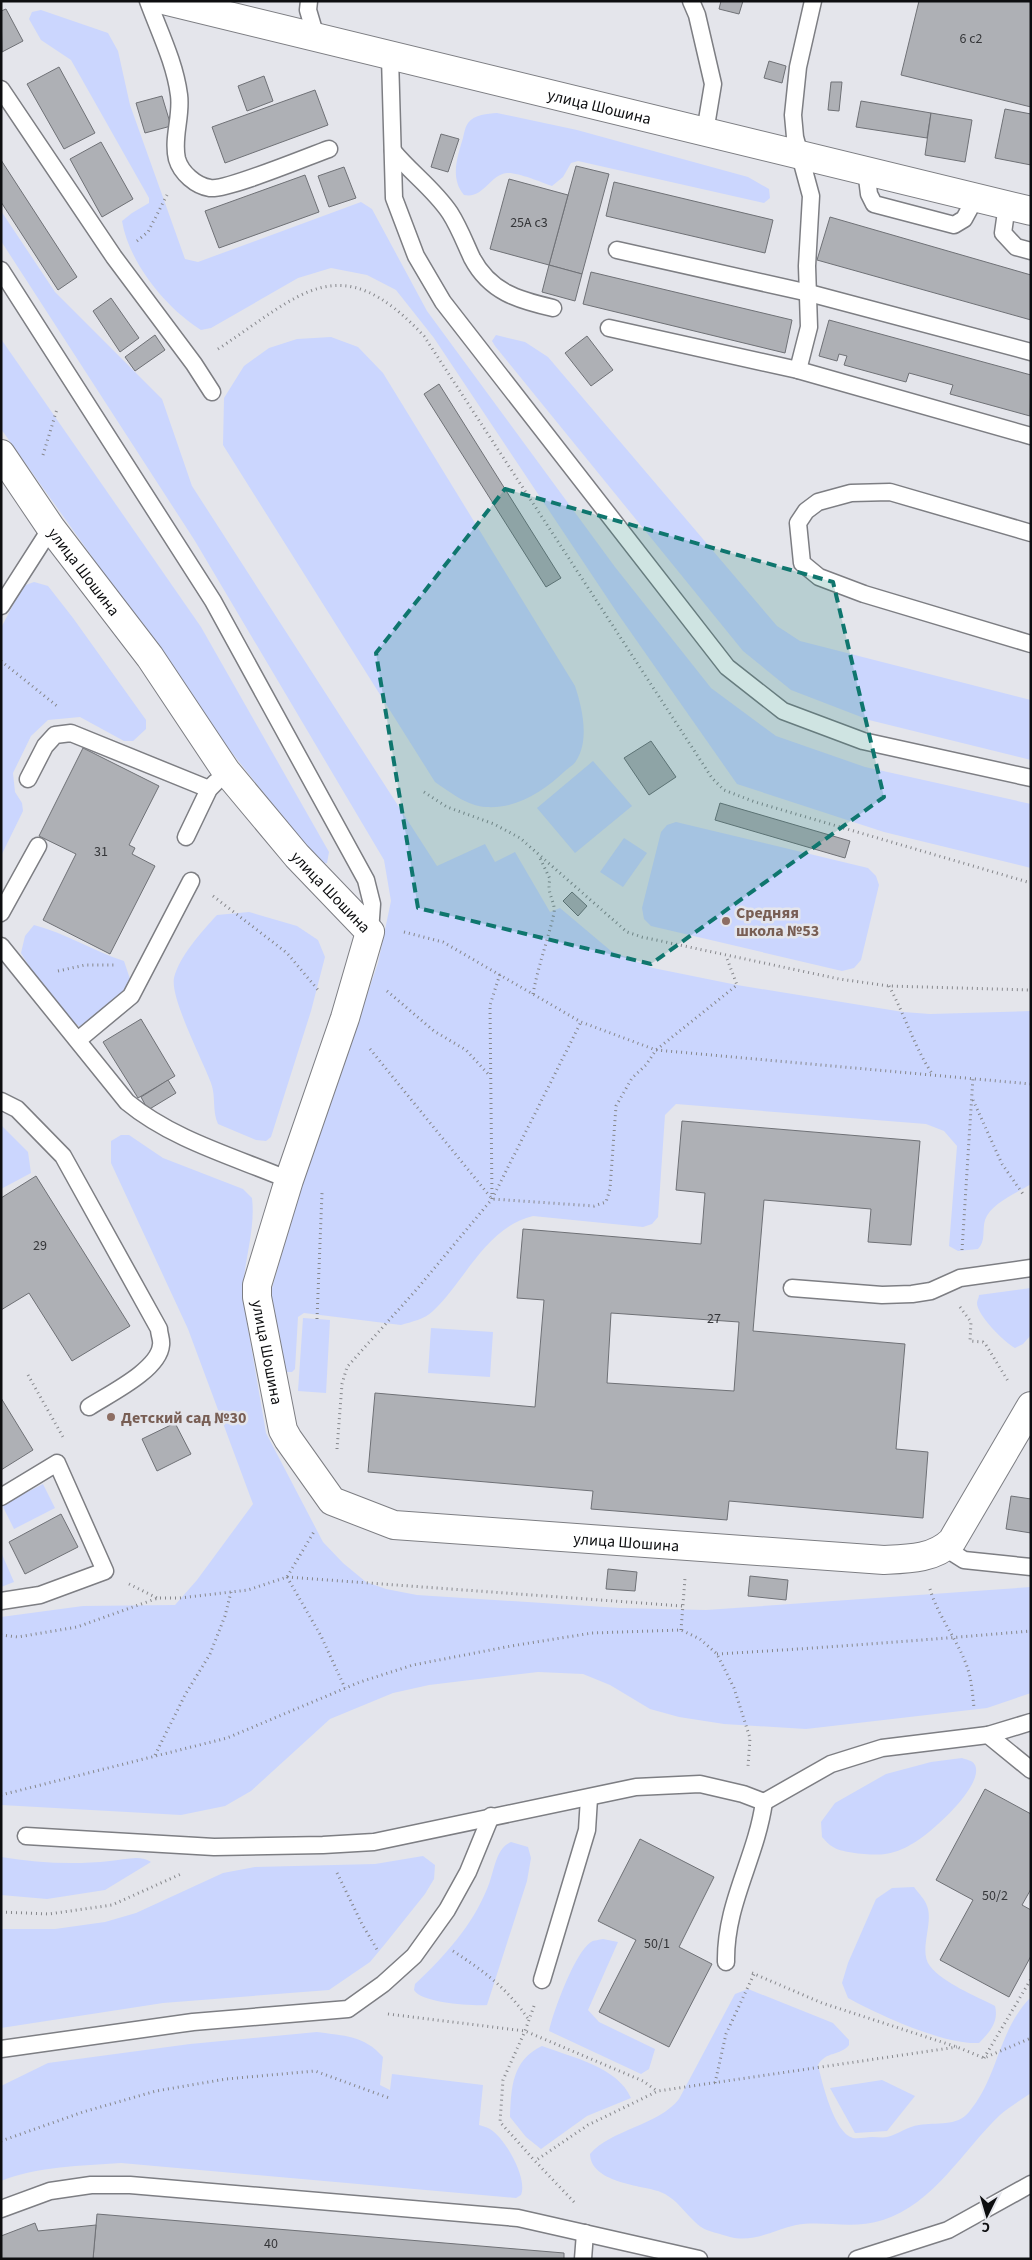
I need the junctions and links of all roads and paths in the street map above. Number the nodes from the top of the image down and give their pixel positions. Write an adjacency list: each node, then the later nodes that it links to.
1 (148, 1): 13 (lane)
2 (167, 1): 6 (street, улица Шошина)
3 (309, 1): 6 (lane)
4 (691, 1): 9 (lane)
5 (813, 1): 12 (lane)
6 (316, 37): 7 (street, улица Шошина)
7 (390, 57): 9 (street, улица Шошина); 11 (lane)
8 (1, 89): 17 (lane)
9 (705, 132): 12 (street, улица Шошина)
10 (329, 149): 13 (lane)
11 (393, 151): 20 (lane); 36 (lane)
12 (800, 154): 14 (street, улица Шошина); 19 (lane)
13 (188, 177): 17 (path)
14 (1019, 208): 16 (lane)
15 (617, 250): 19 (lane)
16 (1031, 252)
17 (114, 257): 23 (lane)
18 (1, 270): 46 (lane)
19 (809, 293): 22 (lane); 24 (lane)
20 (553, 308)
21 (609, 328): 24 (lane)
22 (1031, 352)
23 (194, 364): 25 (lane); 44 (path)
24 (798, 370): 27 (lane)
25 (212, 392)
26 (58, 405): 29 (path)
27 (1031, 436)
28 (1, 454): 30 (street, улица Шошина)
29 (42, 458)
30 (51, 528): 32 (lane); 38 (street, улица Шошина)
31 (1031, 533): 33 (lane)
32 (1, 606)
33 (1031, 644)
34 (1, 660): 35 (path)
35 (63, 710)
36 (1031, 778)
37 (28, 779): 38 (lane)
38 (217, 780): 40 (lane); 46 (street, улица Шошина)
39 (424, 792): 42 (path)
40 (186, 837)
41 (38, 846): 45 (lane)
42 (537, 854): 48 (path); 55 (path)
43 (191, 881): 50 (lane); 56 (path)
44 (1031, 883)
45 (1, 913)
46 (370, 932): 49 (street, улица Шошина); 51 (path)
47 (1, 946): 54 (lane)
48 (726, 956): 52 (path); 59 (path)
49 (359, 967): 56 (street, улица Шошина); 61 (path)
50 (145, 971): 54 (path); 58 (lane)
51 (500, 974): 55 (path); 61 (path)
52 (889, 986): 53 (path); 60 (path)
53 (1031, 990)
54 (39, 993): 58 (lane)
55 (532, 994): 57 (path)
56 (345, 1018): 66 (street, улица Шошина); 69 (path)
57 (581, 1022): 59 (path); 69 (path)
58 (78, 1040): 66 (lane)
59 (656, 1050): 60 (path); 69 (path)
60 (933, 1075): 62 (path)
61 (490, 1076): 69 (path)
62 (972, 1078): 63 (path); 64 (path)
63 (1031, 1084)
64 (972, 1098): 68 (path); 70 (path)
65 (1, 1101): 76 (lane)
66 (289, 1180): 81 (street, улица Шошина)
67 (322, 1191): 74 (path)
68 (1023, 1194)
69 (492, 1199): 78 (path)
70 (963, 1234)
71 (1031, 1268): 72 (lane)
72 (792, 1288)
73 (956, 1303): 77 (path)
74 (317, 1319)
75 (28, 1375): 79 (path)
76 (89, 1407)
77 (1029, 1408): 83 (street)
78 (337, 1450)
79 (57, 1463): 80 (lane); 87 (lane)
80 (1, 1498)
81 (332, 1501): 82 (street, улица Шошина); 85 (path)
82 (688, 1545): 83 (street, улица Шошина); 88 (path)
83 (933, 1553): 84 (lane); 92 (path)
84 (1031, 1567)
85 (287, 1577): 86 (path); 88 (path); 94 (path)
86 (231, 1592): 91 (path); 98 (path)
87 (1, 1601)
88 (682, 1606): 89 (path)
89 (681, 1630): 93 (path); 94 (path)
90 (1031, 1631): 92 (path)
91 (1, 1635)
92 (951, 1637): 93 (path); 96 (path)
93 (717, 1654): 97 (path)
94 (345, 1688): 98 (path)
95 (1031, 1722): 96 (lane)
96 (982, 1735): 99 (lane); 102 (lane)
97 (750, 1738)
98 (154, 1755): 100 (path)
99 (1031, 1770)
100 (1, 1795)
101 (588, 1798): 102 (lane); 103 (lane); 112 (lane)
102 (764, 1802): 109 (lane)
103 (492, 1816): 105 (lane); 108 (lane)
104 (26, 1836): 106 (lane)
105 (324, 1845): 106 (lane); 111 (path)
106 (214, 1847): 107 (path)
107 (1, 1912)
108 (429, 1935): 111 (lane); 115 (path)
109 (726, 1962): 110 (path)
110 (754, 1974): 118 (path); 121 (path)
111 (392, 1976): 114 (lane)
112 (542, 1980)
113 (1031, 1980): 120 (path)
114 (348, 2010): 116 (path); 119 (lane)
115 (529, 2020)
116 (525, 2031): 122 (path); 125 (path)
117 (1031, 2038): 120 (path)
118 (957, 2047): 120 (path); 121 (path)
119 (1, 2049)
120 (984, 2058)
121 (715, 2083): 122 (path)
122 (658, 2091): 125 (path)
123 (389, 2098): 124 (path)
124 (1, 2141)
125 (535, 2161): 129 (path)
126 (1031, 2184): 132 (lane)
127 (1, 2209): 128 (lane)
128 (585, 2233): 129 (lane); 130 (lane)
129 (609, 2238): 131 (lane)
130 (583, 2259)
131 (699, 2259)
132 (858, 2259)

